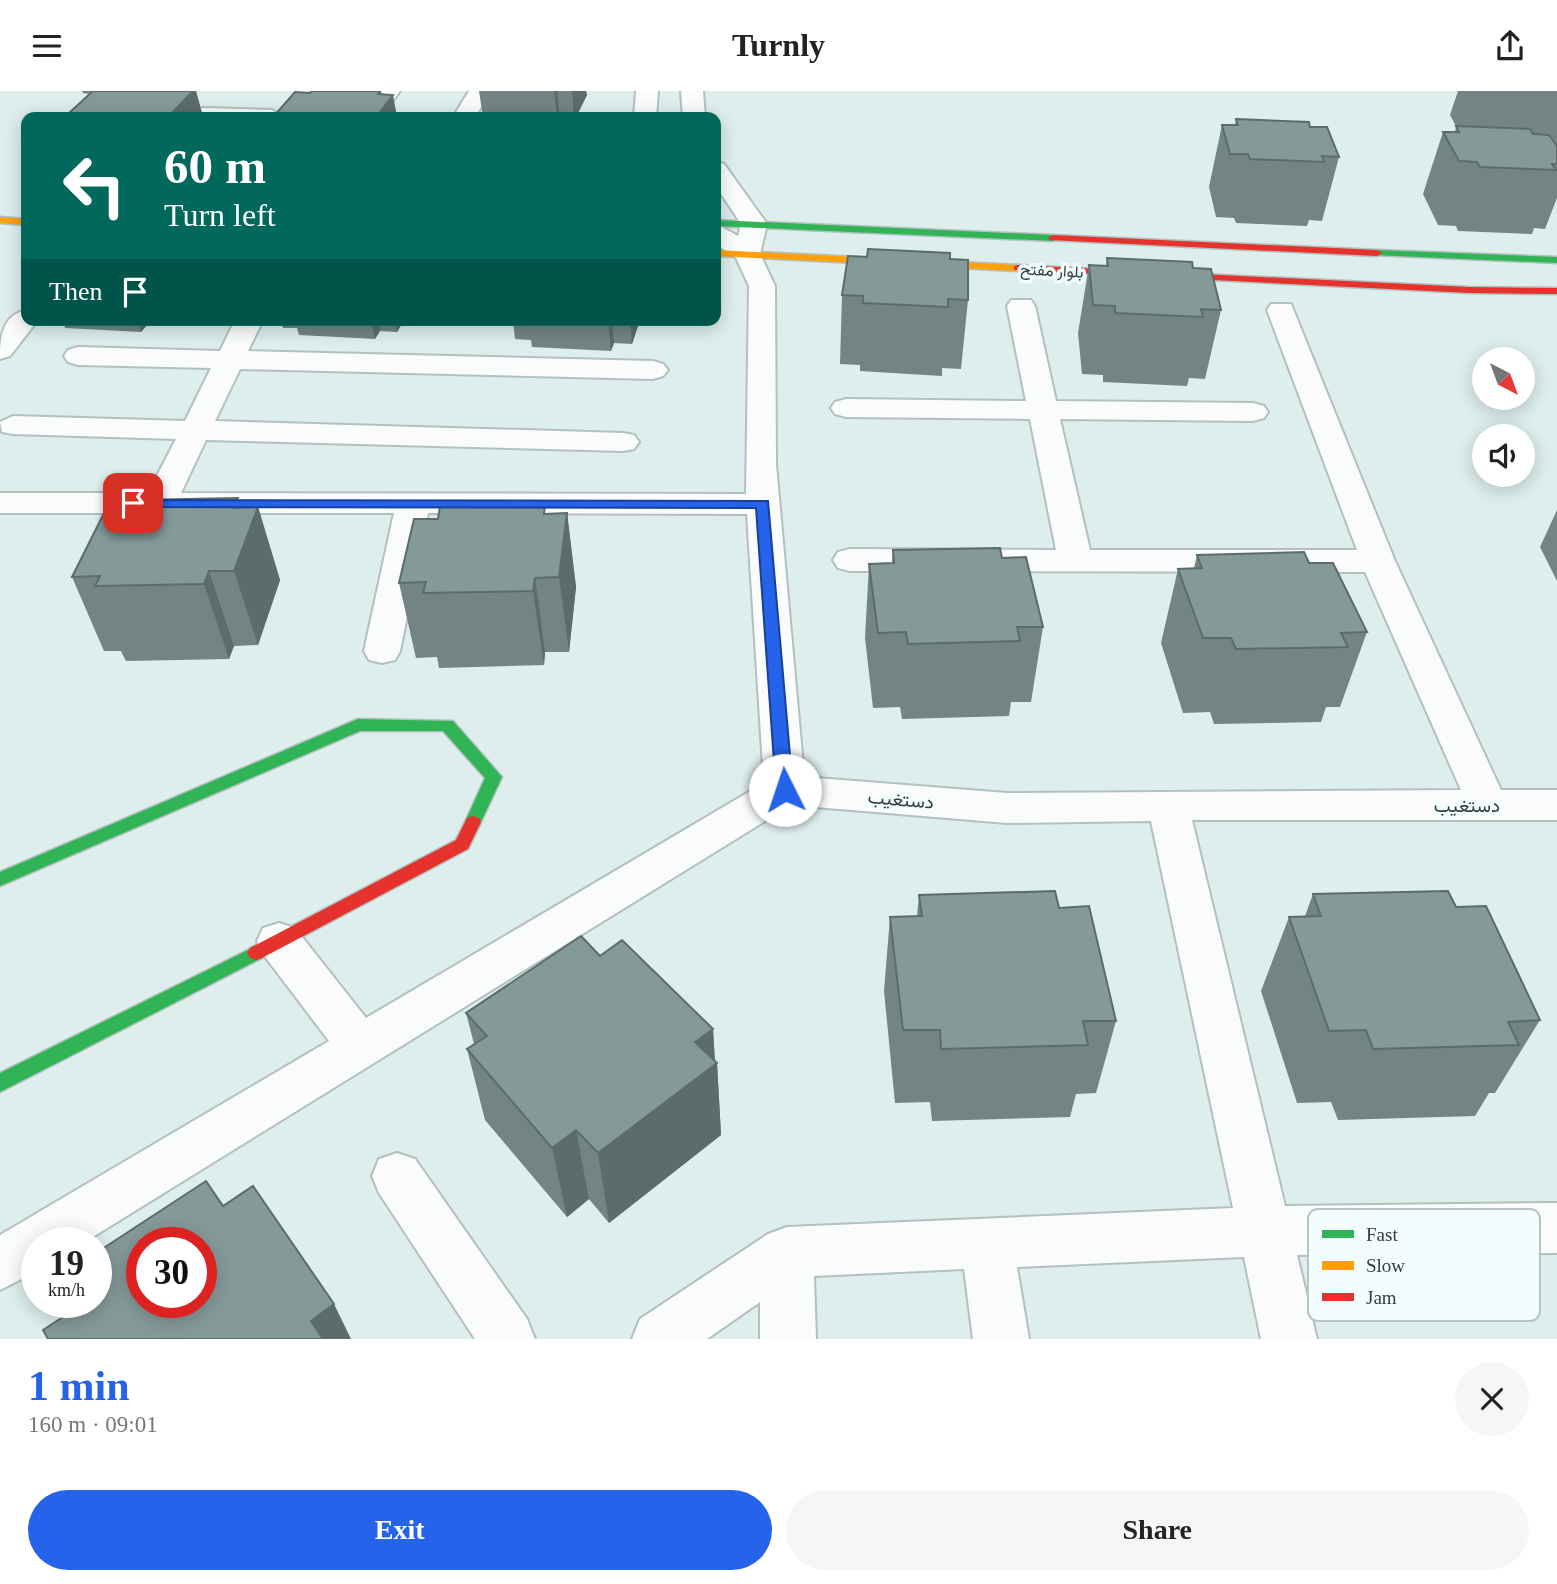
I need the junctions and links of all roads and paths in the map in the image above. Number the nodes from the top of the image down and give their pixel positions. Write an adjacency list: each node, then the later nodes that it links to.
1 (225, 91): 6 (street)
2 (389, 91): 7 (street)
3 (480, 91): 8 (street)
4 (647, 91): 9 (street)
5 (692, 91): 10 (street)
6 (206, 112)
7 (374, 112)
8 (467, 112)
9 (645, 112)
10 (694, 112)
11 (721, 185): 16 (street)
12 (0, 221): 13 (street)
13 (21, 222)
14 (721, 228): 16 (street, بلوار مفتح)
15 (721, 235): 16 (street)
16 (739, 244): 17 (street, بلوار مفتح); 18 (street, بلوار مفتح); 36 (street)
17 (1557, 260)
18 (1557, 291)
19 (1021, 306): 28 (street)
20 (1280, 310): 39 (street)
21 (21, 324): 23 (street)
22 (246, 326): 25 (street)
23 (0, 350)
24 (78, 356): 25 (street)
25 (229, 361): 26 (street); 31 (street)
26 (653, 370)
27 (846, 408): 28 (street)
28 (1043, 408): 29 (street); 38 (street)
29 (1253, 412)
30 (13, 425): 31 (street)
31 (195, 429): 32 (street); 34 (street)
32 (623, 442)
33 (0, 503): 34 (street)
34 (160, 503): 35 (street)
35 (413, 503): 36 (street); 40 (street)
36 (763, 504): 41 (street)
37 (850, 560): 38 (street)
38 (1075, 561): 39 (street)
39 (1378, 561): 42 (street)
40 (382, 651)
41 (785, 790): 43 (street, دستغیب); 47 (street)
42 (1488, 805): 43 (street, دستغیب); 44 (street, دستغیب)
43 (1168, 806): 50 (street)
44 (1557, 806)
45 (0, 879): 46 (street)
46 (279, 941): 47 (street); 48 (street)
47 (360, 1047): 54 (street)
48 (0, 1083)
49 (397, 1176): 55 (street)
50 (1265, 1231): 51 (street); 52 (street); 59 (street)
51 (1308, 1231)
52 (987, 1243): 53 (street); 58 (street)
53 (787, 1252): 56 (street); 57 (street)
54 (0, 1264)
55 (506, 1339)
56 (660, 1339)
57 (788, 1339)
58 (1001, 1339)
59 (1289, 1339)

